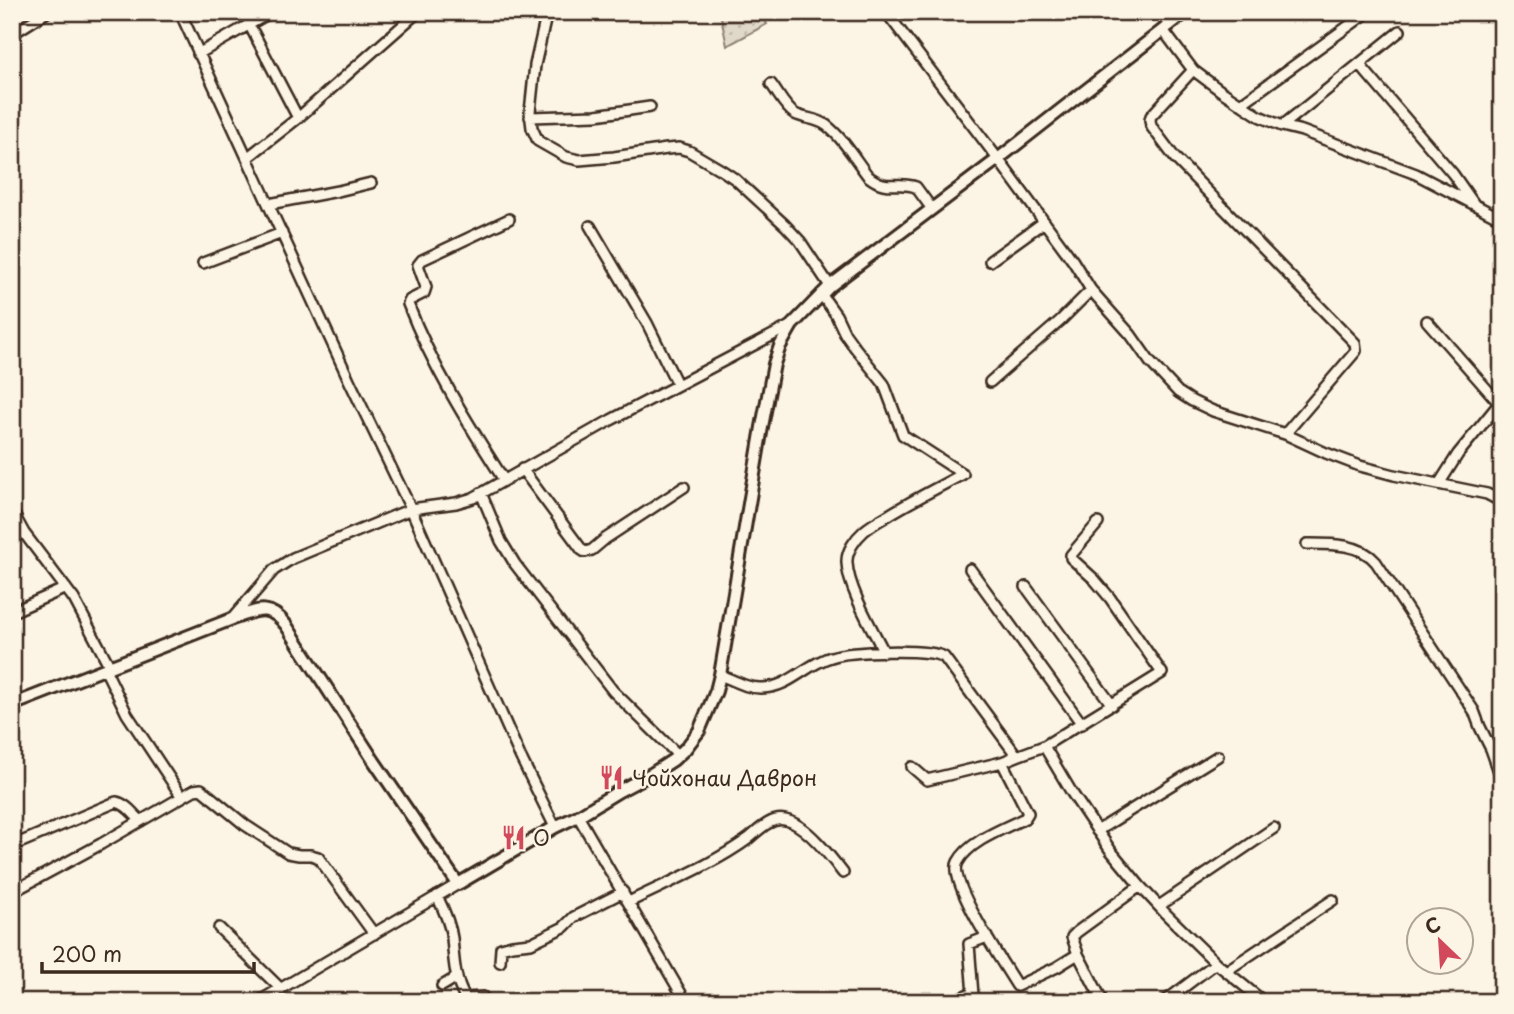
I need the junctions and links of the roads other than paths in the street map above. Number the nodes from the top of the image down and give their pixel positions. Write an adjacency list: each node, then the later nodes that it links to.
1 (47, 12): 13 (street)
2 (180, 12): 14 (street)
3 (271, 12): 10 (street)
4 (418, 12): 21 (street)
5 (547, 12): 20 (street)
6 (886, 12): 24 (street)
7 (1159, 12): 11 (street)
8 (1186, 12): 11 (main road)
9 (1368, 12): 18 (street)
10 (250, 26): 14 (street); 21 (street)
11 (1167, 27): 16 (street); 24 (main road)
12 (1400, 31): 15 (street)
13 (12, 34)
14 (198, 54): 23 (street)
15 (1359, 64): 22 (street); 27 (street)
16 (1193, 70): 18 (street); 44 (street)
17 (771, 84): 28 (street)
18 (1241, 104): 22 (street)
19 (650, 107): 20 (street)
20 (530, 117): 36 (street)
21 (298, 118): 23 (street)
22 (1282, 126): 27 (street)
23 (247, 158): 26 (street)
24 (998, 159): 28 (main road); 31 (street)
25 (371, 183): 26 (street)
26 (269, 204): 33 (street)
27 (1475, 205): 30 (street)
28 (932, 209): 36 (main road)
29 (509, 219): 46 (street)
30 (1502, 219)
31 (1044, 222): 34 (street); 37 (street)
32 (590, 226): 42 (street)
33 (282, 233): 35 (street); 51 (street)
34 (990, 261)
35 (203, 262)
36 (830, 286): 38 (main road)
37 (1091, 290): 41 (street); 44 (street)
38 (821, 294): 40 (main road); 62 (street)
39 (1427, 321): 43 (street)
40 (792, 325): 42 (street); 64 (main road)
41 (990, 382)
42 (677, 384): 45 (street)
43 (1500, 401): 47 (street)
44 (1285, 434): 47 (street)
45 (522, 469): 46 (street); 48 (street)
46 (504, 480): 49 (street)
47 (1439, 484): 50 (street)
48 (684, 487)
49 (481, 493): 51 (street); 69 (street)
50 (1502, 502)
51 (411, 509): 61 (street); 78 (street)
52 (12, 511): 54 (street)
53 (1098, 523): 66 (street)
54 (24, 533): 55 (street); 59 (street)
55 (12, 538)
56 (1307, 544): 74 (street)
57 (970, 569): 67 (street)
58 (1026, 587): 66 (street)
59 (66, 588): 60 (street); 63 (street)
60 (12, 612)
61 (232, 619): 63 (main road); 83 (main road)
62 (884, 652): 64 (street); 70 (street)
63 (107, 668): 65 (main road); 75 (street)
64 (720, 675): 69 (main road)
65 (12, 705)
66 (1112, 705): 67 (street)
67 (1082, 724): 68 (street)
68 (1044, 746): 70 (street); 80 (street)
69 (678, 755): 76 (main road)
70 (1017, 756): 72 (street)
71 (1218, 756): 80 (street)
72 (1002, 762): 73 (street); 93 (street)
73 (912, 767)
74 (1502, 780)
75 (181, 797): 77 (street); 92 (street)
76 (578, 816): 78 (main road); 86 (street)
77 (141, 821): 81 (street); 85 (street)
78 (555, 827): 83 (main road)
79 (1274, 828): 90 (street)
80 (1097, 831): 84 (street)
81 (12, 846)
82 (844, 873): 89 (street)
83 (458, 884): 87 (street)
84 (1140, 886): 90 (street); 94 (street)
85 (12, 892)
86 (623, 892): 89 (street); 95 (street)
87 (437, 896): 92 (street); 98 (street)
88 (1333, 900): 97 (street)
89 (629, 902): 104 (street)
90 (1159, 906): 96 (street)
91 (219, 928): 100 (street)
92 (374, 934): 100 (street)
93 (987, 937): 94 (street); 105 (street)
94 (1078, 954): 106 (street)
95 (500, 962)
96 (1216, 963): 97 (street); 107 (street)
97 (1226, 971): 108 (street)
98 (457, 977): 99 (street); 102 (street)
99 (442, 986)
100 (281, 989): 103 (street)
101 (483, 997): 102 (street)
102 (465, 1000)
103 (258, 1002)
104 (686, 1002)
105 (965, 1002)
106 (1103, 1002)
107 (1164, 1002)
108 (1264, 1002)

